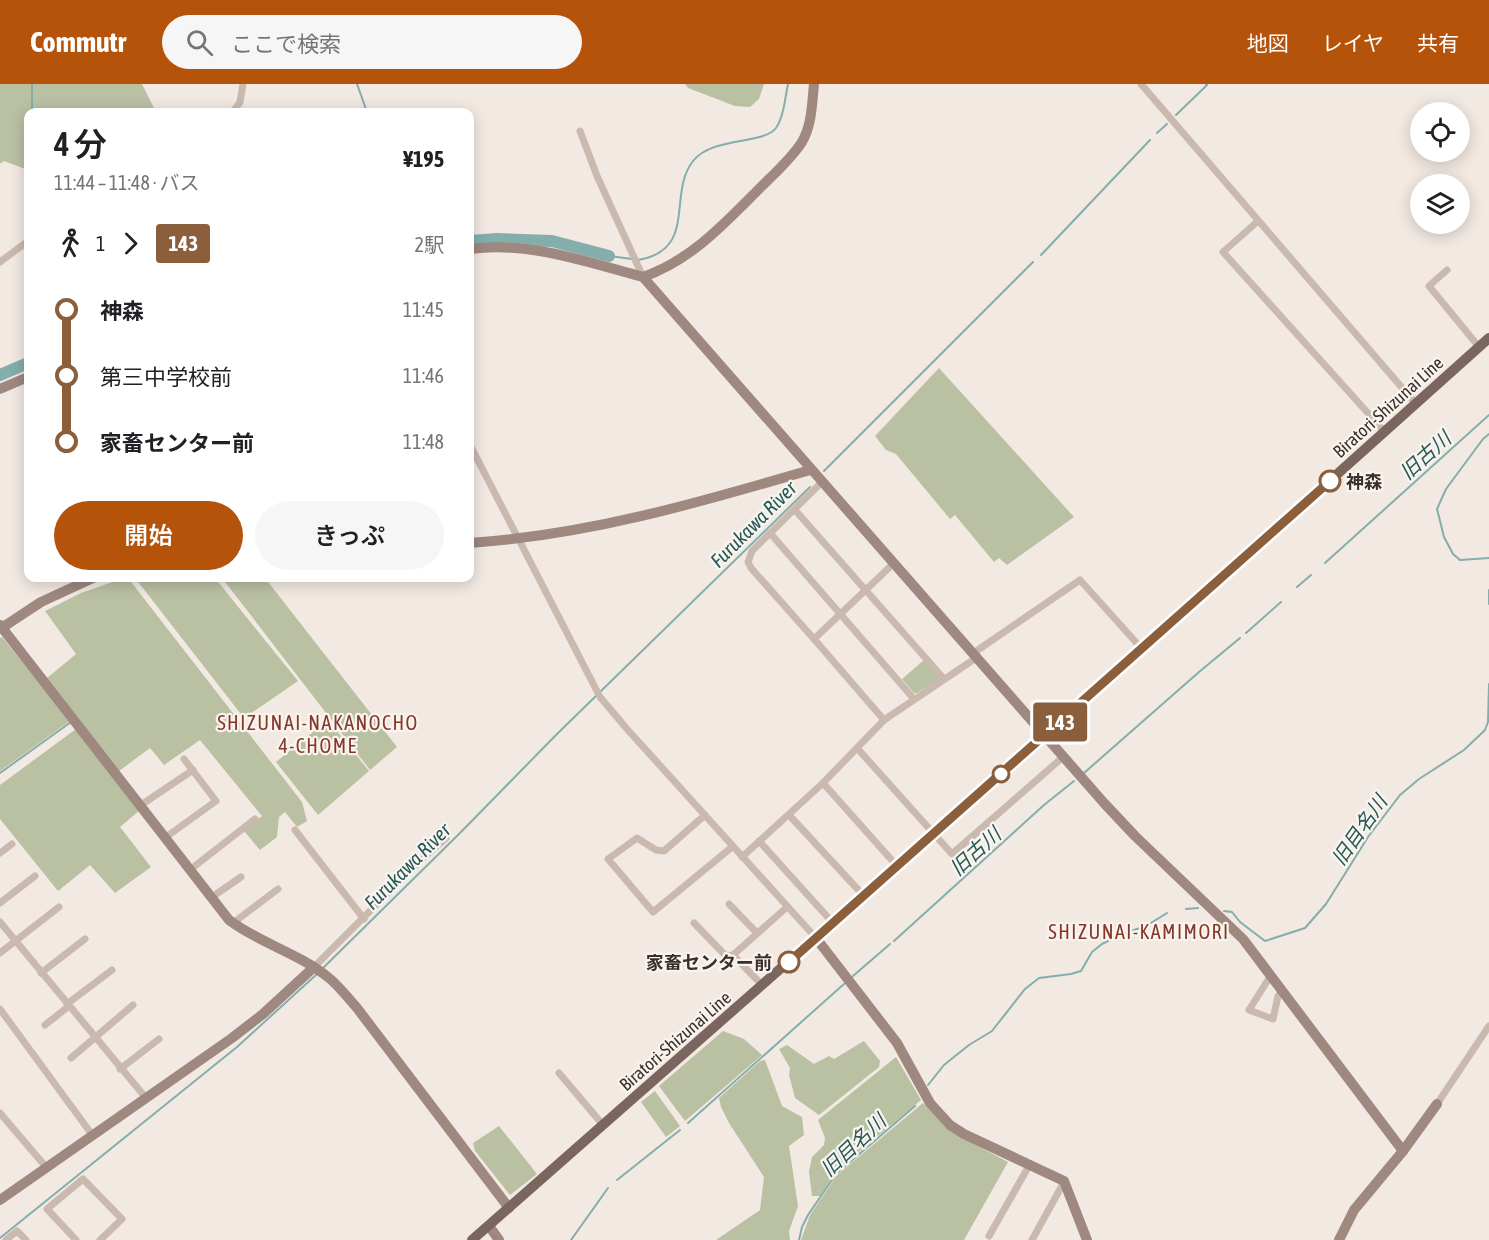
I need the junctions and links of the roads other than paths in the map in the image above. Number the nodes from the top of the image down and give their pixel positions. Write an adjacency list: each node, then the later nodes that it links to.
1 (243, 84): 4 (street)
2 (814, 84): 11 (street)
3 (1141, 84): 6 (street)
4 (236, 108)
5 (580, 131): 11 (street)
6 (1258, 221): 16 (street); 17 (street)
7 (24, 244): 9 (street)
8 (474, 249): 11 (street)
9 (0, 262)
10 (1447, 270): 13 (street)
11 (643, 277): 19 (street)
12 (1489, 338): 13 (main road, Biratori-Shizunai Line)
13 (1479, 347): 16 (main road, Biratori-Shizunai Line)
14 (24, 379): 15 (street)
15 (0, 389)
16 (1416, 404): 17 (main road, Biratori-Shizunai Line)
17 (1385, 432): 31 (main road, Biratori-Shizunai Line)
18 (474, 454): 23 (street)
19 (810, 470): 20 (street); 23 (street)
20 (821, 483): 21 (street); 25 (street)
21 (795, 510): 22 (street); 27 (street)
22 (770, 533): 28 (street); 30 (street)
23 (519, 538): 24 (street); 43 (street)
24 (474, 543)
25 (893, 564): 27 (street); 32 (street)
26 (84, 582): 29 (street)
27 (866, 590): 28 (street); 33 (street)
28 (840, 615): 30 (street); 34 (street)
29 (1, 627): 42 (street)
30 (814, 639): 35 (street)
31 (1142, 649): 32 (street); 36 (main road, Biratori-Shizunai Line)
32 (974, 656): 33 (street); 36 (street)
33 (944, 679): 34 (street)
34 (914, 699): 35 (street)
35 (884, 720): 37 (street)
36 (1044, 736): 38 (street); 47 (main road, Biratori-Shizunai Line)
37 (857, 748): 41 (street); 47 (street)
38 (1063, 757): 47 (street); 80 (street)
39 (184, 759): 40 (street)
40 (193, 770): 42 (street); 48 (street)
41 (823, 783): 44 (street); 55 (street)
42 (141, 806): 48 (street)
43 (705, 815): 52 (street); 52 (street)
44 (789, 815): 50 (street); 60 (street)
45 (255, 819): 56 (street)
46 (295, 830): 66 (street)
47 (934, 834): 55 (main road, Biratori-Shizunai Line)
48 (166, 837): 56 (street)
49 (446, 838): 66 (street)
50 (759, 841): 54 (street); 70 (street)
51 (12, 844): 53 (street)
52 (732, 847): 54 (street)
53 (0, 853)
54 (742, 857): 65 (street)
55 (897, 866): 60 (main road, Biratori-Shizunai Line)
56 (191, 869): 61 (street)
57 (35, 876): 62 (street)
58 (241, 877): 61 (street)
59 (278, 889): 68 (street)
60 (864, 896): 70 (main road, Biratori-Shizunai Line)
61 (212, 897): 68 (street)
62 (0, 903)
63 (729, 904): 71 (street)
64 (59, 907): 74 (street)
65 (787, 907): 71 (street); 72 (street)
66 (364, 919): 78 (street)
67 (0, 922): 74 (street)
68 (233, 923): 78 (street)
69 (694, 923): 76 (street)
70 (833, 923): 72 (main road, Biratori-Shizunai Line)
71 (757, 933): 76 (street)
72 (816, 938): 81 (main road, Biratori-Shizunai Line); 99 (street)
73 (85, 939): 79 (street)
74 (15, 941): 75 (street); 79 (street)
75 (0, 953)
76 (733, 955): 81 (street)
77 (112, 970): 83 (street)
78 (318, 971): 93 (street); 103 (street)
79 (41, 973): 83 (street)
80 (1271, 975): 82 (street); 82 (street)
81 (762, 985): 96 (main road, Biratori-Shizunai Line)
82 (1283, 990): 98 (street)
83 (68, 1005): 86 (street); 88 (street)
84 (134, 1005): 88 (street)
85 (0, 1009): 97 (street)
86 (45, 1024)
87 (1489, 1026): 94 (street)
88 (94, 1038): 90 (street); 91 (street)
89 (159, 1039): 91 (street)
90 (70, 1058)
91 (120, 1069): 93 (street)
92 (559, 1073): 96 (street)
93 (146, 1098): 97 (street)
94 (1437, 1104): 98 (street)
95 (0, 1113): 100 (street)
96 (603, 1125): 103 (main road, Biratori-Shizunai Line)
97 (93, 1136): 100 (street)
98 (1403, 1151): 114 (street)
99 (1030, 1164): 101 (street); 105 (street)
100 (46, 1167): 102 (street)
101 (1064, 1182): 112 (street); 113 (street)
102 (0, 1200)
103 (509, 1208): 104 (main road, Biratori-Shizunai Line)
104 (489, 1226): 110 (main road, Biratori-Shizunai Line); 111 (street)
105 (988, 1236)
106 (6, 1240): 107 (street)
107 (26, 1240)
108 (76, 1240): 109 (street)
109 (100, 1240)
110 (472, 1240)
111 (500, 1240)
112 (1032, 1240)
113 (1087, 1240)
114 (1339, 1240)

